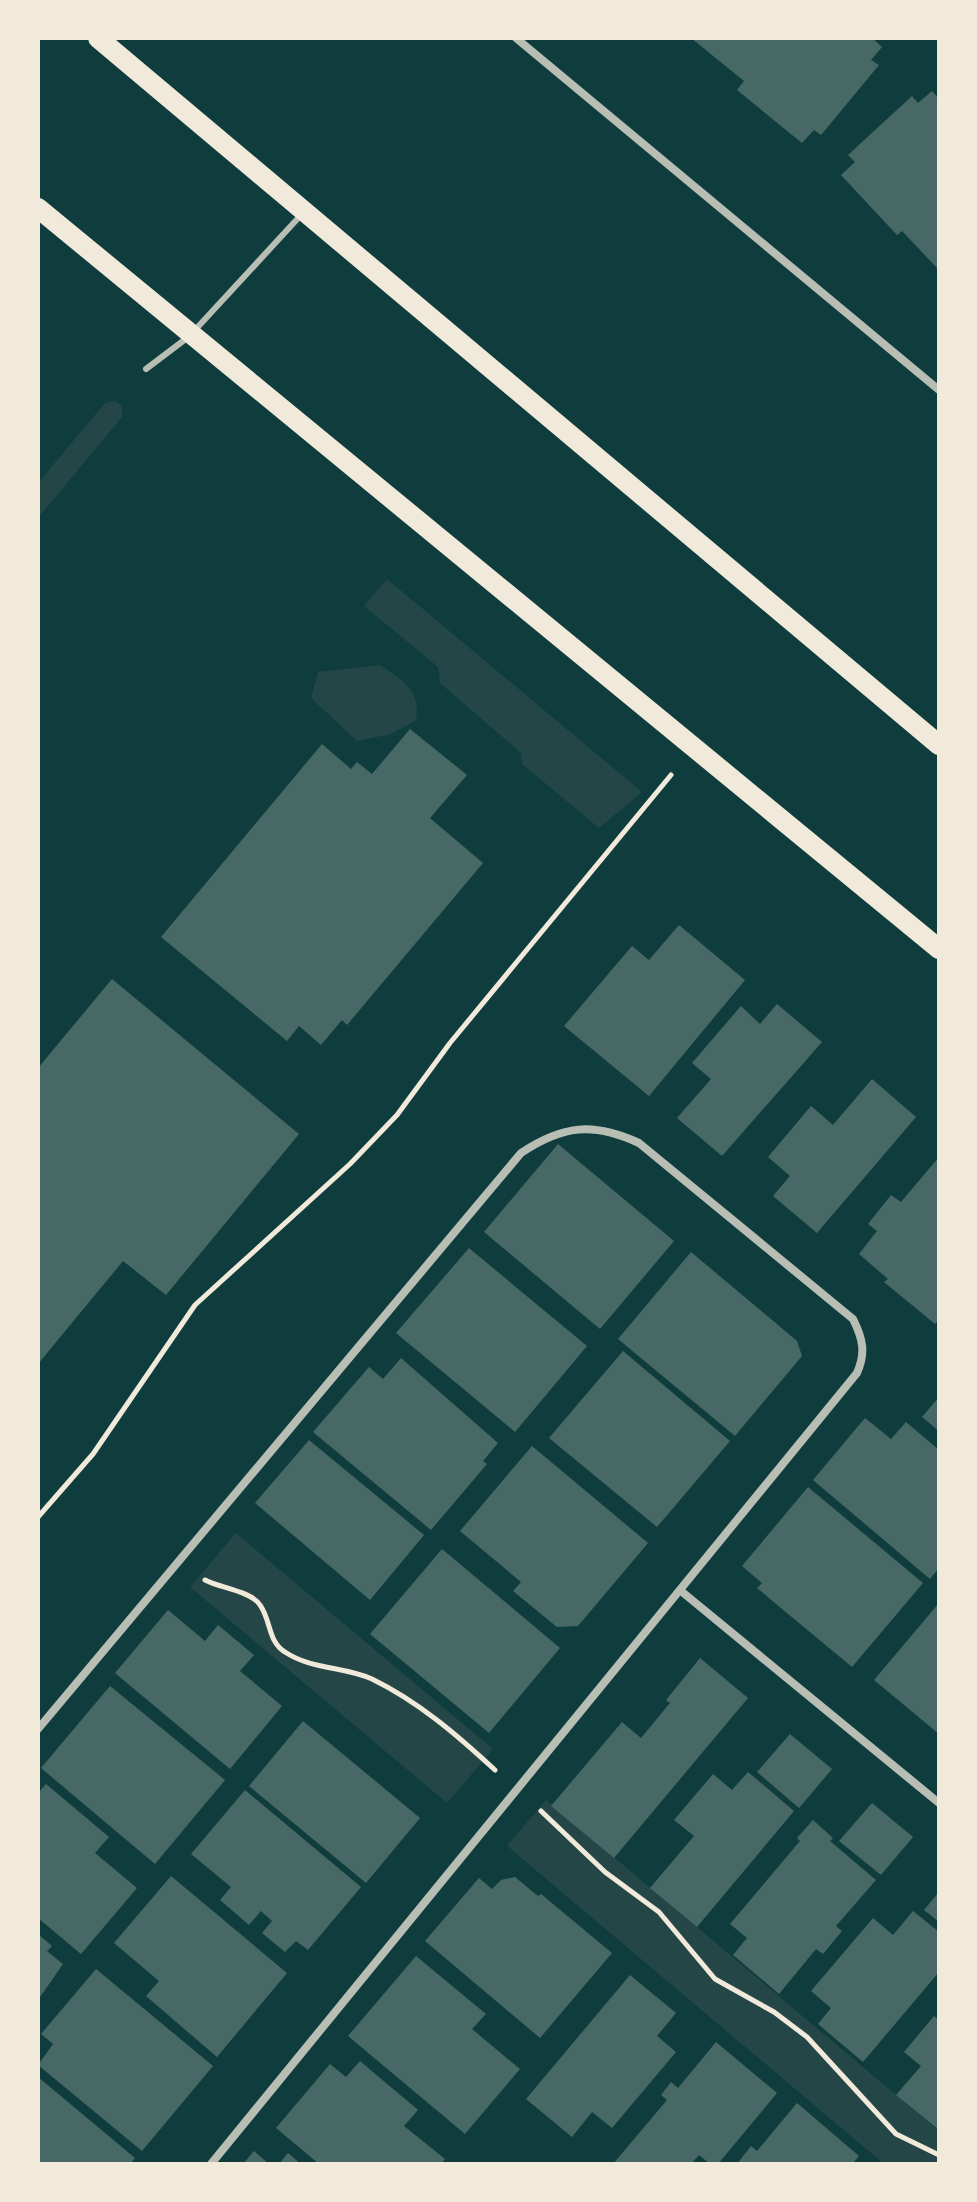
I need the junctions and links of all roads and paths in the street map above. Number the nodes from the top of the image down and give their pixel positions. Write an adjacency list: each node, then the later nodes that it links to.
1 (98, 38): 4 (main road)
2 (516, 38): 7 (street)
3 (38, 208): 5 (main road)
4 (304, 212): 5 (lane); 8 (main road)
5 (191, 335): 6 (lane); 9 (main road)
6 (146, 369)
7 (939, 390)
8 (939, 745)
9 (693, 748): 10 (main road); 11 (path)
10 (939, 949)
11 (38, 1517)
12 (177, 1564): 13 (street); 14 (street); 15 (path)
13 (681, 1591): 15 (street); 16 (street)
14 (38, 1729)
15 (518, 1790): 17 (path); 18 (street)
16 (939, 1803)
17 (939, 2155)
18 (211, 2164)

